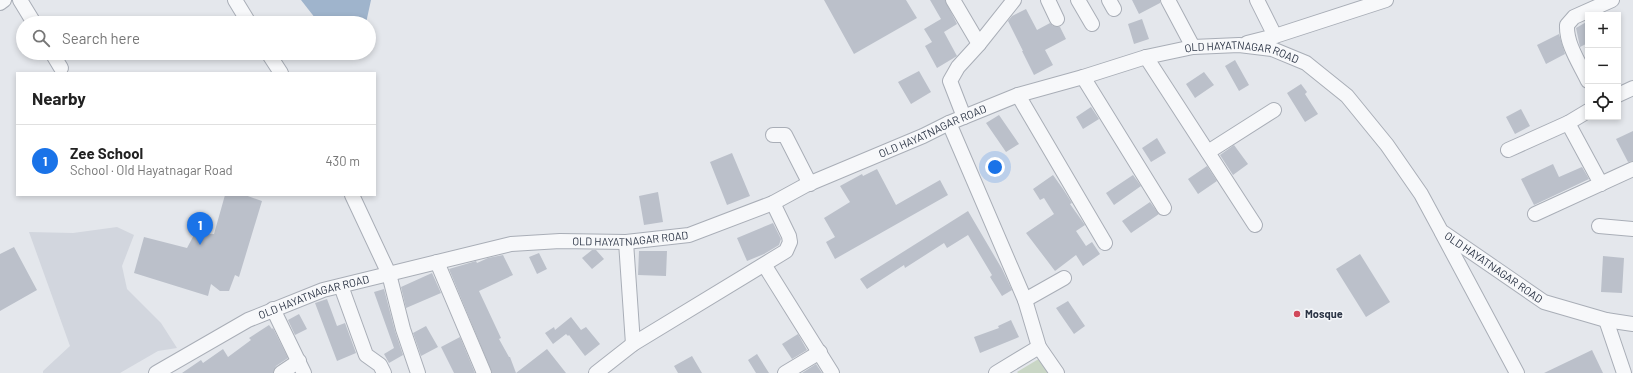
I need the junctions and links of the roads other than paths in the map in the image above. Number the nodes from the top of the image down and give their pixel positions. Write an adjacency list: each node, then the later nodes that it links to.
1 (4, 0): 12 (street)
2 (20, 0): 14 (street)
3 (235, 0): 15 (street)
4 (953, 0): 19 (street)
5 (1014, 0): 19 (street)
6 (1048, 0): 16 (street)
7 (1078, 0): 17 (street)
8 (1168, 0): 21 (street)
9 (1257, 0): 18 (street)
10 (1386, 0): 13 (street)
11 (1612, 0): 27 (street)
12 (0, 3)
13 (1361, 3): 18 (street)
14 (30, 16)
15 (245, 16)
16 (1057, 19)
17 (1092, 24)
18 (1275, 36): 20 (street)
19 (979, 44): 34 (street)
20 (1239, 45): 21 (street, OLD HAYATNAGAR ROAD); 50 (street, OLD HAYATNAGAR ROAD)
21 (1193, 47): 22 (street, OLD HAYATNAGAR ROAD)
22 (1146, 57): 28 (street, OLD HAYATNAGAR ROAD); 39 (street)
23 (56, 60): 25 (street)
24 (273, 60): 26 (street)
25 (61, 68)
26 (280, 72)
27 (1585, 74)
28 (1083, 77): 30 (street, OLD HAYATNAGAR ROAD); 45 (street)
29 (1633, 88): 31 (street)
30 (1018, 94): 34 (street, OLD HAYATNAGAR ROAD); 52 (street)
31 (1621, 94)
32 (1274, 110): 39 (street)
33 (1585, 112): 35 (street)
34 (964, 117): 36 (street, OLD HAYATNAGAR ROAD)
35 (1568, 122): 38 (street); 42 (street)
36 (949, 123): 41 (street, OLD HAYATNAGAR ROAD); 58 (street)
37 (773, 135): 41 (street)
38 (1508, 150)
39 (1208, 152): 47 (street)
40 (1633, 169): 42 (street)
41 (810, 184): 44 (street, OLD HAYATNAGAR ROAD)
42 (1601, 184): 46 (street)
43 (352, 196): 55 (street)
44 (773, 203): 51 (street, OLD HAYATNAGAR ROAD); 54 (street)
45 (1164, 208)
46 (1535, 214)
47 (1255, 225)
48 (1599, 226): 49 (street)
49 (1633, 229)
50 (1441, 231): 60 (street, OLD HAYATNAGAR ROAD); 66 (street)
51 (626, 242): 53 (street, OLD HAYATNAGAR ROAD); 62 (street)
52 (1105, 243)
53 (437, 262): 55 (street, OLD HAYATNAGAR ROAD); 71 (street)
54 (764, 266): 62 (street); 64 (street)
55 (389, 274): 57 (street, OLD HAYATNAGAR ROAD); 70 (street)
56 (1064, 278): 58 (street)
57 (341, 286): 59 (street, OLD HAYATNAGAR ROAD); 69 (street)
58 (1025, 300): 63 (street)
59 (273, 309): 65 (street); 67 (street, OLD HAYATNAGAR ROAD)
60 (1606, 320): 61 (street, OLD HAYATNAGAR ROAD); 77 (street)
61 (1633, 324)
62 (633, 344): 72 (street)
63 (1039, 347): 75 (street); 76 (street)
64 (820, 352): 73 (street); 74 (street)
65 (301, 367): 68 (street)
66 (1512, 371)
67 (156, 373)
68 (281, 373)
69 (384, 373)
70 (418, 373)
71 (484, 373)
72 (596, 373)
73 (785, 373)
74 (832, 373)
75 (996, 373)
76 (1057, 373)
77 (1624, 373)

